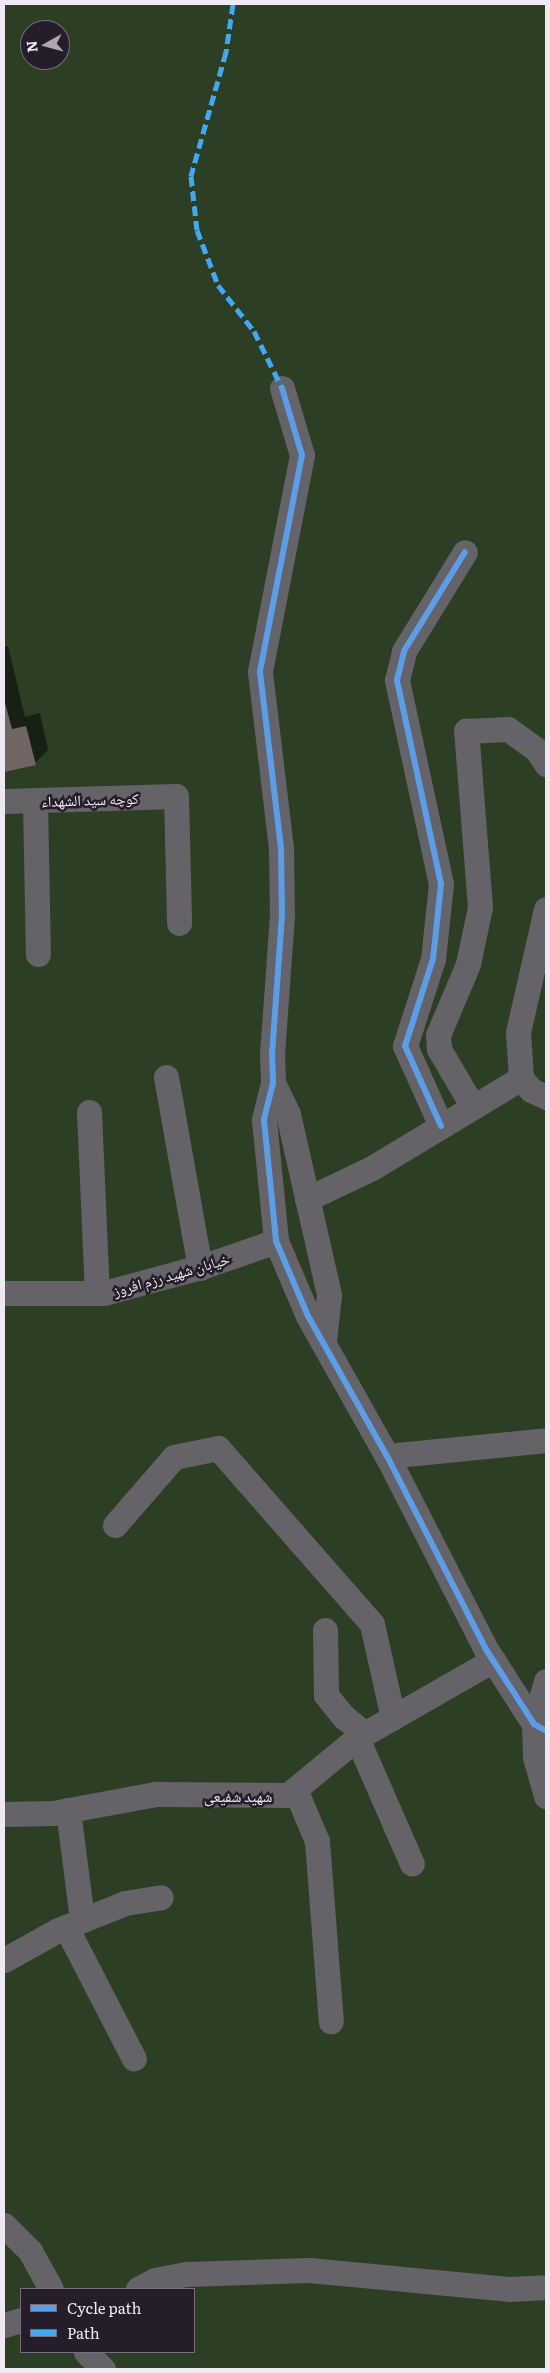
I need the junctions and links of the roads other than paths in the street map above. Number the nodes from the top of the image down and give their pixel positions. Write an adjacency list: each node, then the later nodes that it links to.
1 (282, 388): 11 (street)
2 (464, 552): 15 (street)
3 (546, 764): 13 (street)
4 (4, 802): 5 (street, کوچه سید الشهداء)
5 (35, 802): 7 (street, کوچه سید الشهداء); 8 (street)
6 (546, 909): 10 (street)
7 (179, 923)
8 (38, 954)
9 (166, 1078): 18 (street)
10 (521, 1078): 12 (street); 13 (street)
11 (273, 1083): 16 (street); 17 (street)
12 (546, 1097)
13 (473, 1107): 15 (street)
14 (89, 1112): 20 (street)
15 (441, 1126): 16 (street)
16 (307, 1199): 21 (street)
17 (276, 1241): 18 (street, خیابان شهید رزم افروز); 21 (street)
18 (200, 1268): 20 (street, خیابان شهید رزم افروز)
19 (4, 1293): 20 (street, خیابان شهید رزم افروز)
20 (97, 1293)
21 (324, 1341): 23 (street)
22 (546, 1440): 23 (street)
23 (387, 1456): 26 (street)
24 (115, 1525): 28 (street)
25 (325, 1630): 30 (street)
26 (493, 1660): 28 (street, شهید شفیعی); 29 (street)
27 (546, 1681): 29 (street)
28 (393, 1718): 30 (street, شهید شفیعی)
29 (540, 1727): 32 (street)
30 (361, 1736): 31 (street, شهید شفیعی); 35 (street)
31 (295, 1788): 33 (street, شهید شفیعی); 39 (street)
32 (546, 1796)
33 (68, 1810): 34 (street, شهید شفیعی); 37 (street)
34 (4, 1814)
35 (412, 1864)
36 (161, 1897): 37 (street)
37 (74, 1924): 38 (street); 40 (street)
38 (4, 1960)
39 (331, 2021)
40 (134, 2059)
41 (4, 2225): 43 (street)
42 (546, 2287): 44 (street)
43 (50, 2288)
44 (140, 2288)
45 (20, 2320): 46 (street)
46 (4, 2325)
47 (87, 2353): 48 (street)
48 (103, 2369)

